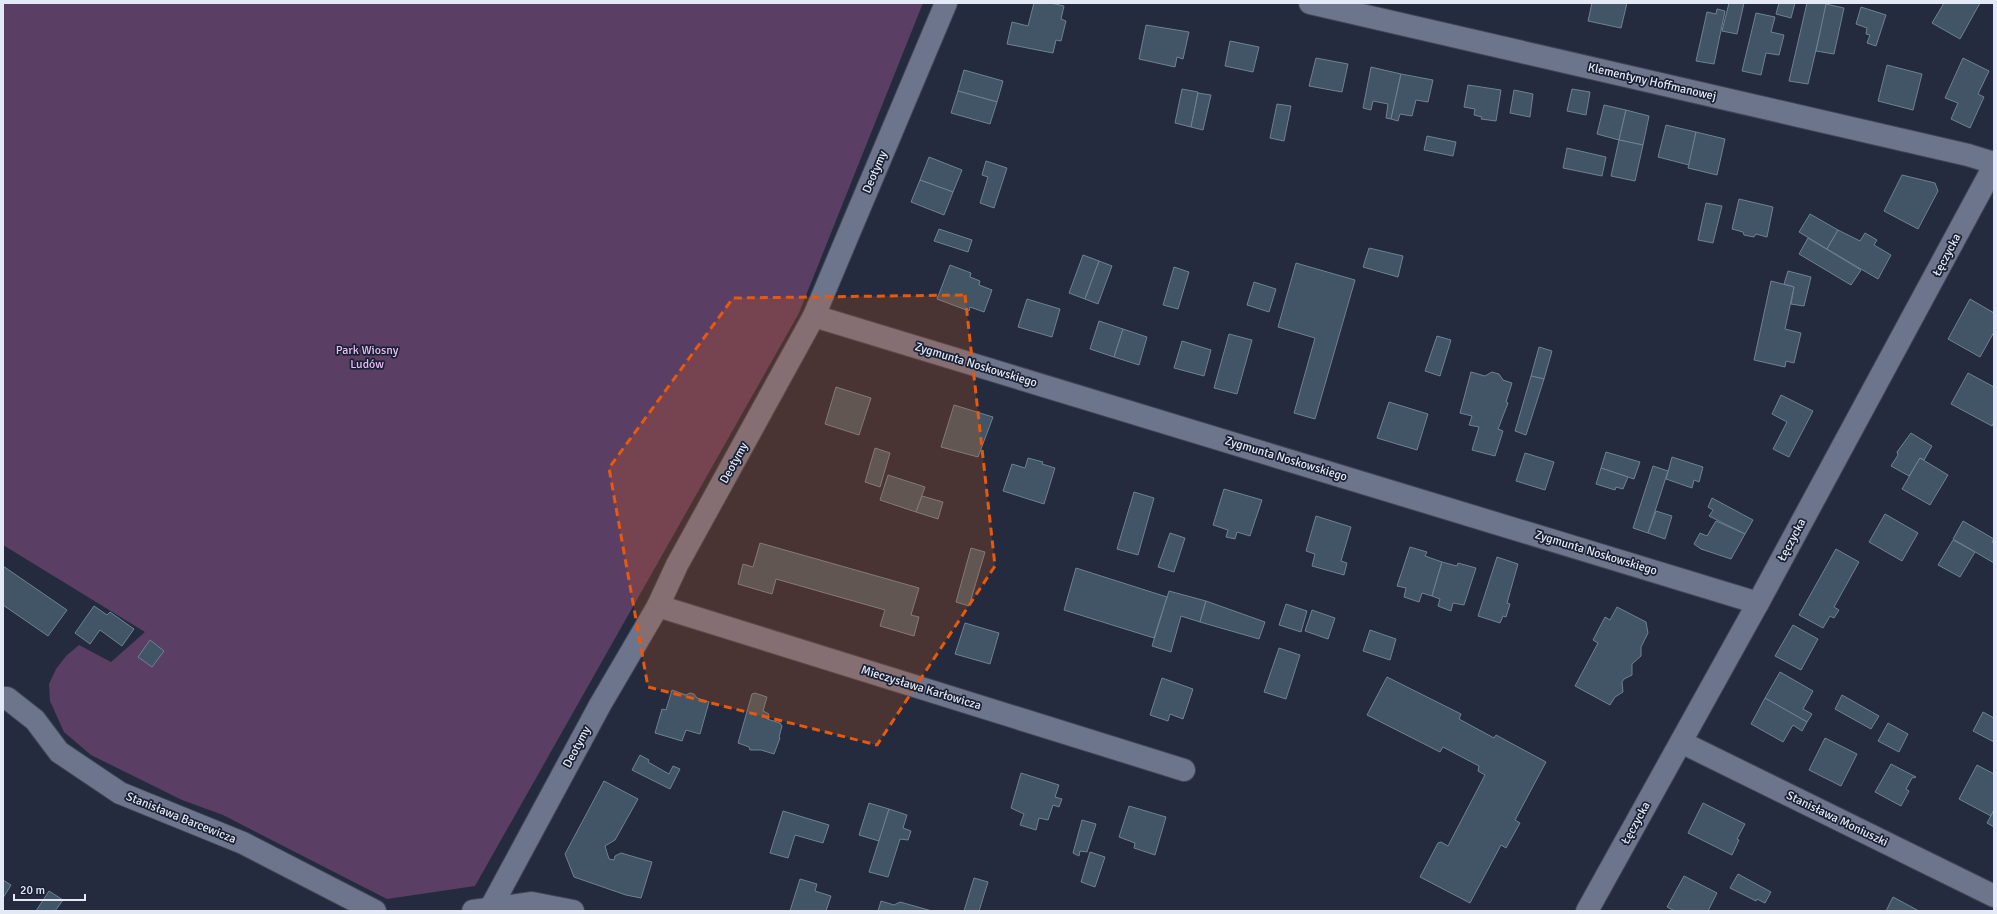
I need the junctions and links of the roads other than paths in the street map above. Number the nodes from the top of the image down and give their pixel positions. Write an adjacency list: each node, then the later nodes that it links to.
1 (946, 3): 4 (street, Deotymy)
2 (1310, 3): 3 (street, Klementyny Hoffmanowej)
3 (1994, 165): 5 (street, Łęczycka)
4 (814, 316): 5 (street, Zygmunta Noskowskiego); 6 (street, Deotymy)
5 (1758, 603): 8 (street, Łęczycka)
6 (658, 606): 9 (street, Mieczysława Karłowicza); 11 (street, Deotymy)
7 (5, 698): 12 (street, Stanisława Barcewicza)
8 (1681, 742): 10 (street, Stanisława Moniuszki); 14 (street, Łęczycka)
9 (1184, 770)
10 (1994, 896)
11 (482, 910): 13 (street)
12 (375, 911)
13 (573, 911)
14 (1587, 911)

